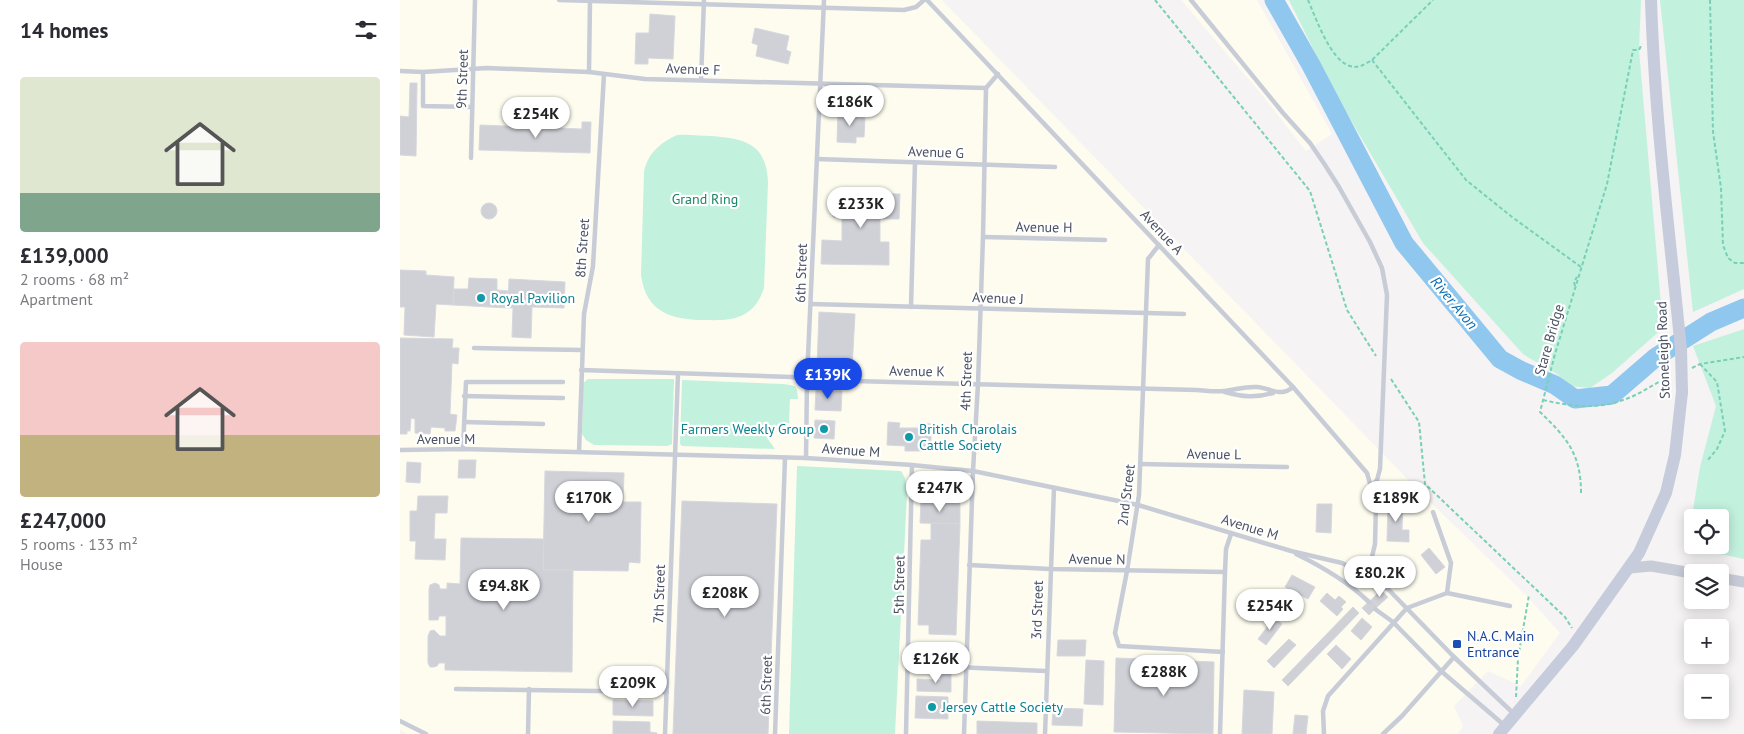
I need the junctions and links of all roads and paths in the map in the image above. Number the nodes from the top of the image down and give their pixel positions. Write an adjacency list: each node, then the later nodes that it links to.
1 (475, 0): 16 (lane, 9th Street)
2 (559, 0): 11 (lane)
3 (824, 0): 13 (lane, 6th Street)
4 (926, 0): 13 (lane); 21 (lane, Avenue A)
5 (1155, 0): 45 (path)
6 (1191, 0): 45 (lane, Avenue A)
7 (1308, 0): 15 (path)
8 (1433, 0): 15 (path)
9 (1651, 0): 81 (main road, Stoneleigh Road, bridge)
10 (1710, 0): 34 (path)
11 (590, 1): 12 (lane); 19 (lane)
12 (704, 2): 13 (lane); 22 (lane)
13 (824, 7): 23 (lane, 6th Street)
14 (1644, 38): 35 (path, Stare Bridge)
15 (1372, 60): 35 (path)
16 (473, 69): 18 (lane, Avenue F); 19 (lane, Avenue F); 25 (lane, 9th Street)
17 (400, 71): 18 (lane, Avenue F)
18 (423, 72): 25 (lane)
19 (589, 72): 20 (lane, Avenue F)
20 (604, 74): 22 (lane, Avenue F); 42 (lane, 8th Street)
21 (998, 74): 24 (lane); 33 (lane, Avenue A)
22 (701, 80): 23 (lane, Avenue F)
23 (820, 84): 24 (lane, Avenue F); 27 (lane, 6th Street)
24 (986, 88): 29 (lane, 4th Street)
25 (472, 107): 26 (lane, 9th Street)
26 (471, 158)
27 (817, 160): 28 (lane, Avenue G); 36 (lane, 6th Street)
28 (915, 163): 29 (lane, Avenue G); 37 (lane)
29 (985, 165): 30 (lane, Avenue G); 31 (lane, 4th Street)
30 (1055, 167)
31 (983, 237): 32 (lane, Avenue H); 38 (lane, 4th Street)
32 (1105, 240)
33 (1159, 245): 39 (lane, 2nd Street); 53 (lane, Avenue A)
34 (1744, 263)
35 (1581, 267): 59 (path, Stare Bridge)
36 (811, 304): 37 (lane, Avenue J); 50 (lane, 6th Street)
37 (911, 307): 38 (lane, Avenue J)
38 (979, 309): 39 (lane, Avenue J); 52 (lane, 4th Street)
39 (1146, 313): 40 (lane, Avenue J); 54 (lane, 2nd Street)
40 (1184, 314)
41 (474, 348): 42 (lane)
42 (582, 350): 46 (lane, 8th Street)
43 (1744, 358): 44 (path)
44 (1700, 364): 47 (path); 68 (path)
45 (1385, 369): 73 (lane, Avenue A); 96 (path)
46 (581, 370): 48 (lane, Avenue K); 64 (lane, 8th Street)
47 (1684, 371)
48 (678, 373): 50 (lane, Avenue K); 65 (lane, 7th Street)
49 (1676, 374): 59 (path)
50 (808, 379): 52 (lane, Avenue K); 67 (lane, 6th Street)
51 (564, 382): 57 (lane)
52 (978, 384): 54 (lane, Avenue K); 72 (lane, 4th Street)
53 (1293, 387): 56 (lane, Avenue K); 73 (lane, Avenue A)
54 (1144, 389): 55 (lane, Avenue K); 69 (lane, 2nd Street)
55 (1224, 391): 56 (lane, Avenue K); 56 (lane, Avenue K)
56 (1274, 392)
57 (464, 396): 58 (lane); 60 (lane)
58 (563, 398)
59 (1543, 400): 75 (path)
60 (464, 422): 61 (lane); 62 (lane)
61 (543, 424)
62 (463, 449): 63 (lane, Avenue M); 64 (lane, Avenue M)
63 (400, 450)
64 (579, 452): 65 (lane, Avenue M)
65 (675, 455): 66 (lane, Avenue M); 105 (lane, 7th Street)
66 (785, 458): 67 (lane, Avenue M); 112 (lane, 6th Street)
67 (806, 458): 70 (lane, Avenue M)
68 (1707, 461)
69 (1141, 464): 71 (lane, Avenue L); 76 (lane, 2nd Street)
70 (912, 465): 72 (lane, Avenue M); 99 (lane, 5th Street)
71 (1287, 467)
72 (972, 471): 74 (lane, Avenue M); 80 (lane, 4th Street)
73 (1372, 486): 86 (lane, Avenue A)
74 (1054, 488): 76 (lane, Avenue M); 82 (lane, 3rd Street)
75 (1580, 493)
76 (1138, 505): 78 (lane, Avenue M); 83 (lane, 2nd Street)
77 (1433, 512): 89 (lane)
78 (1231, 534): 79 (lane, Avenue M); 84 (lane)
79 (1290, 551): 86 (lane); 91 (lane)
80 (969, 565): 82 (lane, Avenue N); 100 (lane, 4th Street)
81 (1630, 568): 85 (street); 96 (main road, Stoneleigh Road)
82 (1050, 569): 83 (lane, Avenue N); 101 (lane, 3rd Street)
83 (1127, 571): 84 (lane, Avenue N); 97 (lane, 2nd Street)
84 (1224, 572): 97 (lane)
85 (1684, 572)
86 (1365, 575): 93 (lane)
87 (1729, 580): 88 (street)
88 (1744, 582)
89 (1447, 593): 92 (lane); 93 (lane)
90 (1529, 595): 106 (path)
91 (1369, 602)
92 (1510, 606)
93 (1408, 608): 95 (lane); 98 (lane)
94 (1375, 609): 95 (lane)
95 (1393, 622): 102 (lane); 117 (lane)
96 (1578, 638): 106 (main road, Stoneleigh Road)
97 (1223, 652): 116 (lane)
98 (1454, 657): 102 (lane); 106 (lane)
99 (908, 665): 100 (lane); 113 (lane, 5th Street)
100 (966, 668): 101 (lane); 114 (lane, 4th Street)
101 (1046, 671): 115 (lane, 3rd Street)
102 (1441, 671): 108 (lane); 118 (lane)
103 (456, 689): 104 (lane)
104 (528, 689): 105 (lane); 110 (lane)
105 (667, 692): 111 (lane, 7th Street)
106 (1515, 714): 108 (main road, Stoneleigh Road)
107 (400, 720): 109 (lane)
108 (1502, 730)
109 (426, 734)
110 (528, 734)
111 (665, 734)
112 (775, 734)
113 (906, 734)
114 (964, 734)
115 (1044, 734)
116 (1220, 734)
117 (1324, 734)
118 (1383, 734)

